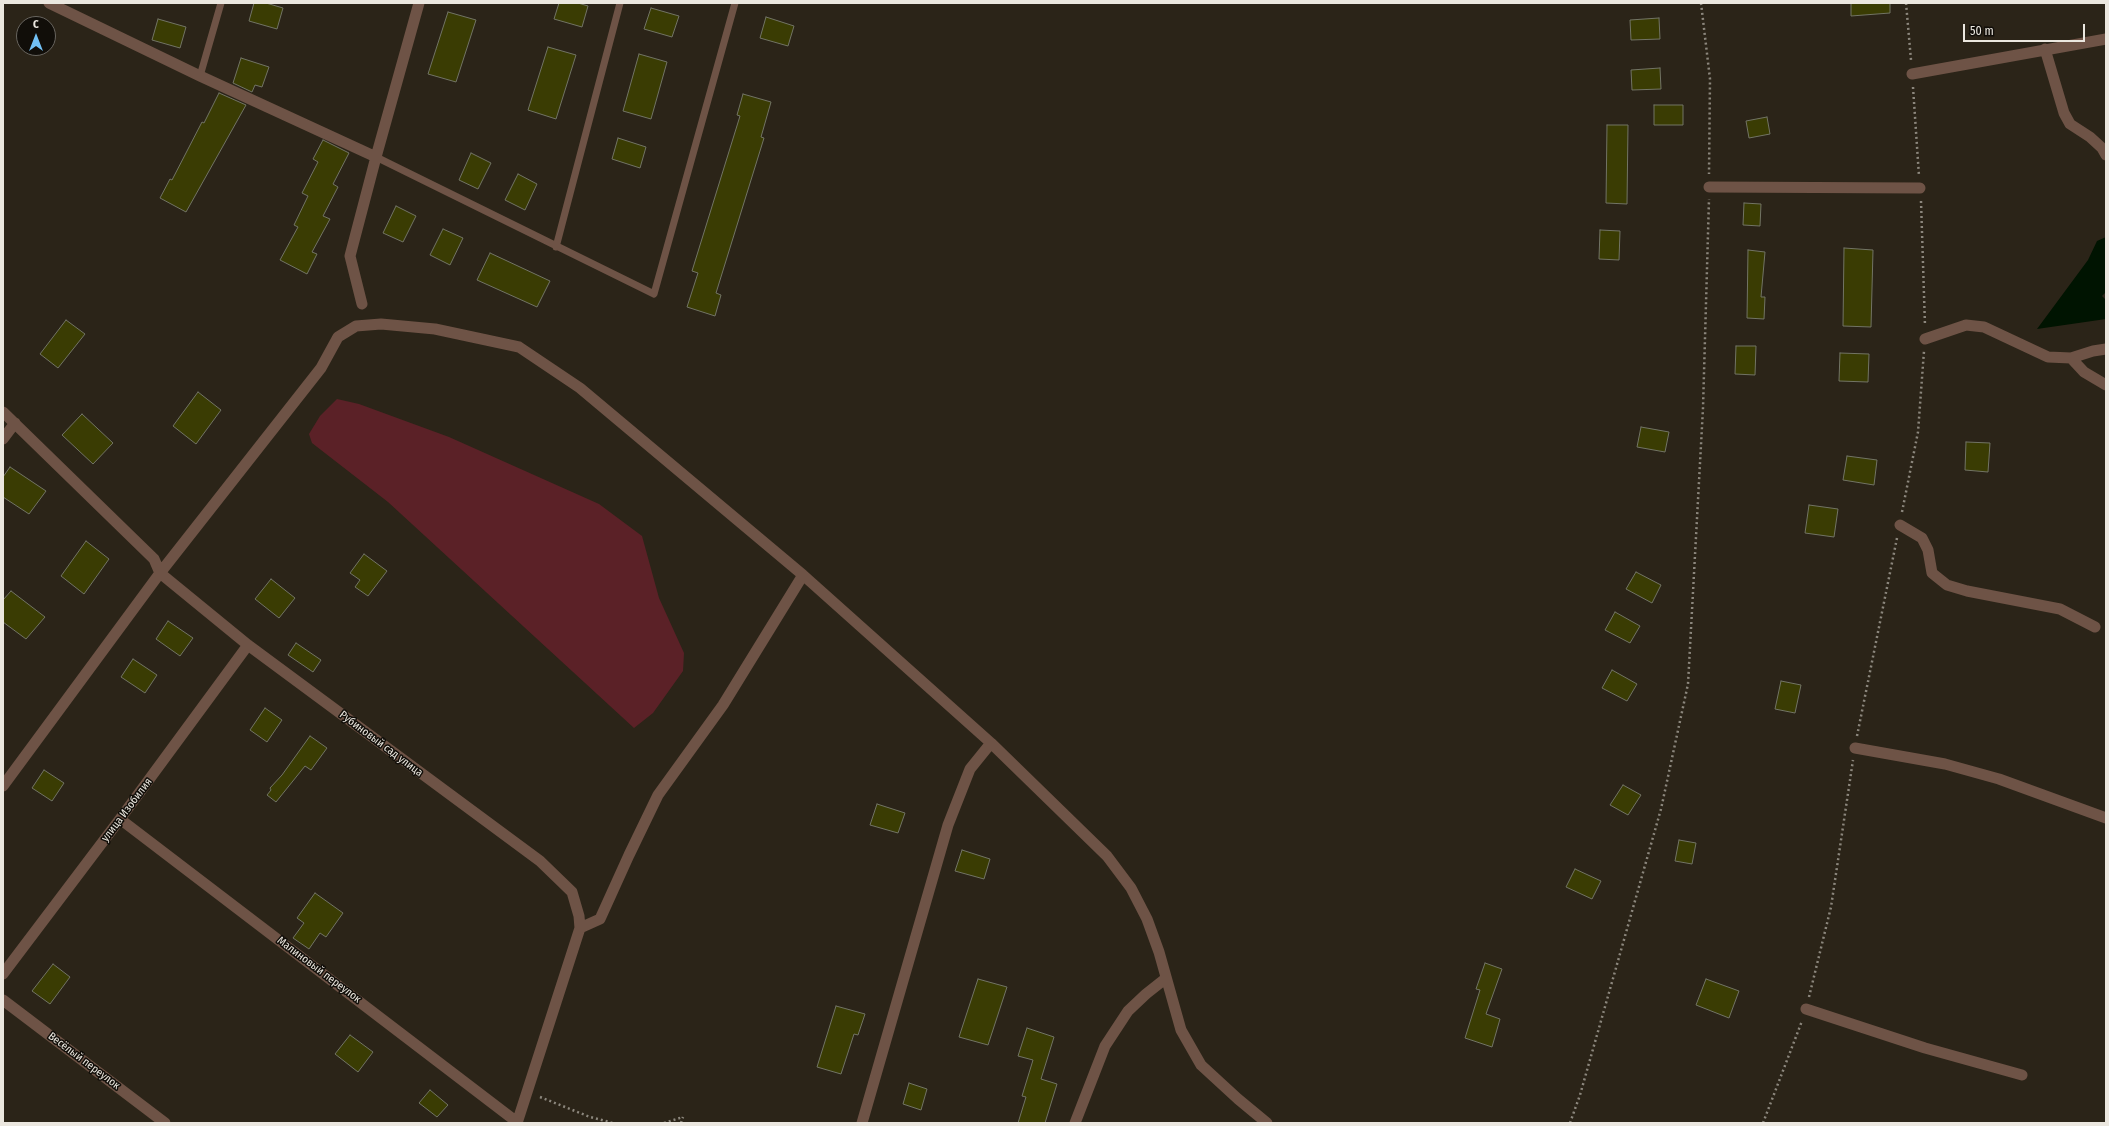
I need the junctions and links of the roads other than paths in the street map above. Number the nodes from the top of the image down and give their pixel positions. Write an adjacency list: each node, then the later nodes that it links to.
1 (49, 3): 9 (street)
2 (221, 3): 9 (lane)
3 (419, 3): 11 (street)
4 (620, 3): 14 (lane)
5 (735, 3): 14 (lane)
6 (2106, 39): 7 (street)
7 (2045, 49): 8 (street); 10 (street)
8 (1912, 74)
9 (200, 76): 11 (street)
10 (2106, 155)
11 (376, 157): 14 (lane); 15 (street)
12 (1709, 187): 13 (street)
13 (1920, 188)
14 (556, 247)
15 (362, 304)
16 (1925, 339): 18 (street)
17 (2106, 349): 18 (street)
18 (2071, 358): 19 (street)
19 (2106, 385)
20 (3, 412): 21 (street)
21 (15, 424): 22 (street); 24 (street)
22 (3, 439)
23 (1900, 524): 26 (street)
24 (160, 573): 25 (street); 27 (street, Рубиновый сад улица); 30 (street)
25 (803, 575): 28 (street); 33 (street)
26 (2095, 627)
27 (248, 645): 32 (street, улица Изобилия); 33 (street, Рубиновый сад улица)
28 (991, 743): 35 (street); 41 (street)
29 (1855, 748): 31 (street)
30 (3, 786)
31 (2106, 818)
32 (120, 819): 34 (street, улица Изобилия); 40 (street, Малиновый переулок)
33 (580, 928): 40 (street)
34 (3, 974)
35 (1166, 980): 42 (street); 43 (street)
36 (3, 1000): 39 (street, Весёлый переулок)
37 (1806, 1009): 38 (street)
38 (2022, 1075)
39 (165, 1123)
40 (517, 1123)
41 (862, 1123)
42 (1075, 1123)
43 (1267, 1123)

